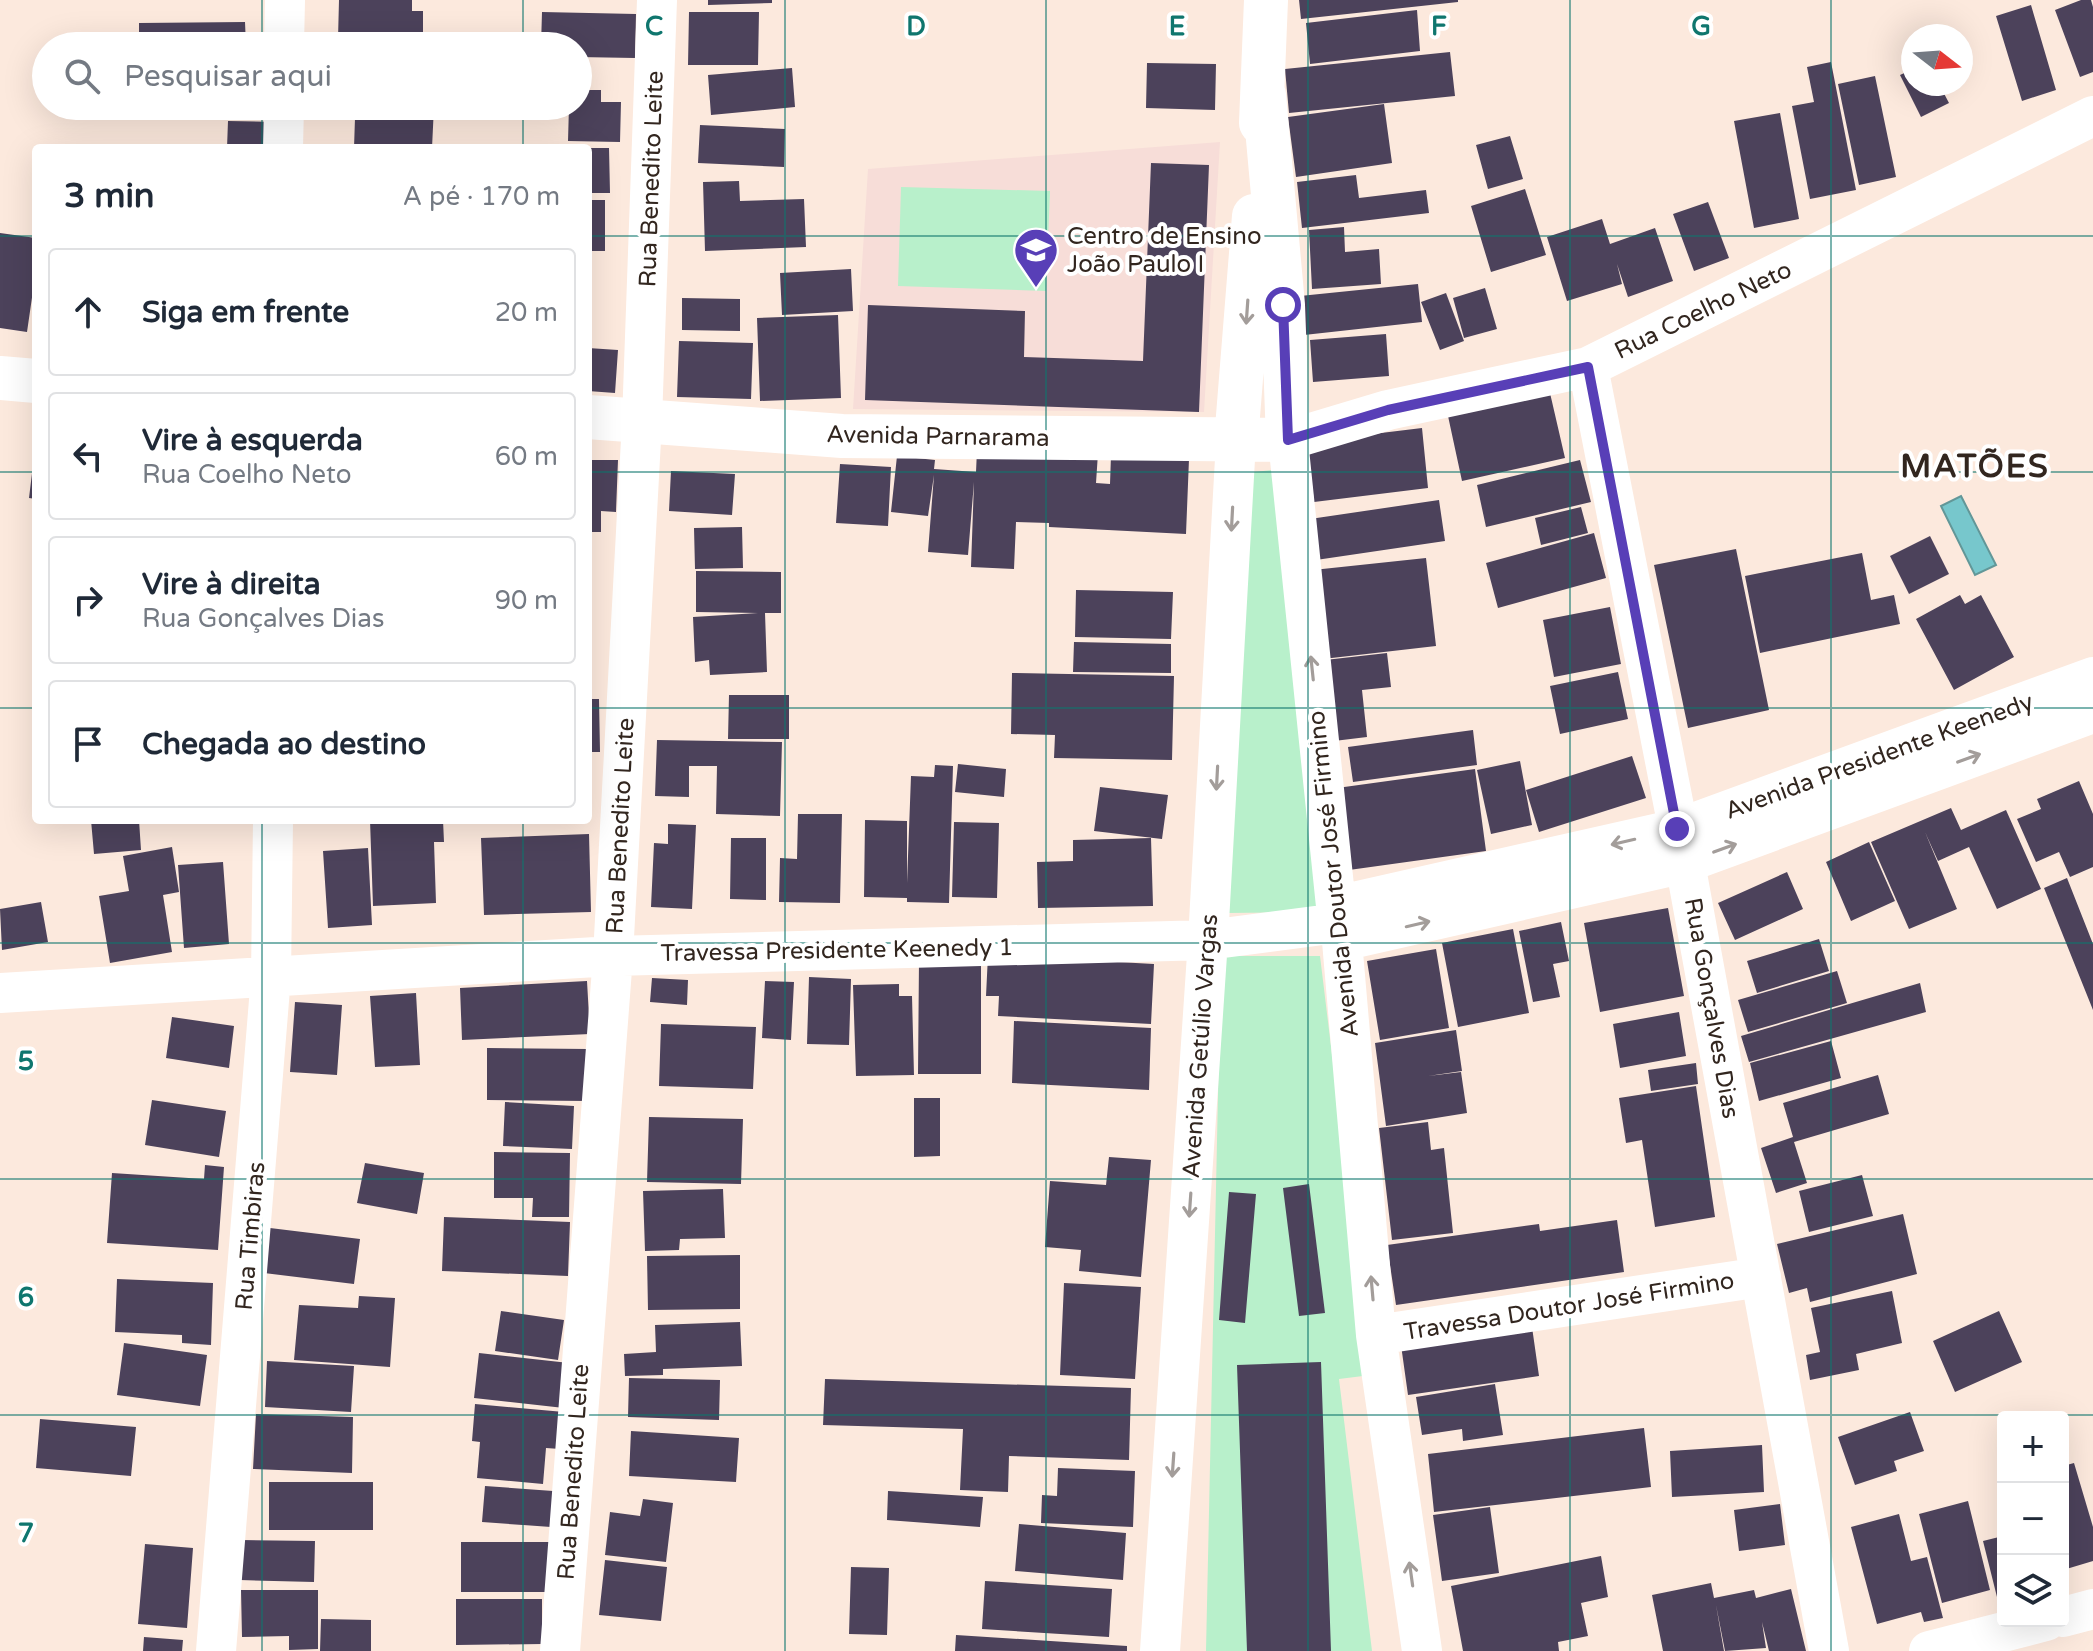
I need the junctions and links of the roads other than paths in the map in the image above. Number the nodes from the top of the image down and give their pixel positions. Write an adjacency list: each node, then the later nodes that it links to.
1 (285, 0): 4 (street)
2 (657, 0): 13 (street, Rua Benedito Leite)
3 (1266, 0): 5 (street, Avenida Doutor José Firmino)
4 (284, 32)
5 (1264, 95): 14 (street, Avenida Doutor José Firmino); 15 (street, Avenida Doutor José Firmino, one-way to 15)
6 (2093, 116): 9 (street, Rua Coelho Neto)
7 (284, 120): 8 (street)
8 (283, 144)
9 (1588, 367): 14 (street, Rua Coelho Neto); 19 (street, Rua Gonçalves Dias)
10 (0, 378): 11 (street)
11 (32, 381)
12 (592, 417): 13 (street, Avenida Parnarama)
13 (642, 421): 15 (street, Avenida Parnarama); 22 (street, Rua Benedito Leite)
14 (1288, 440): 15 (street, Avenida Parnarama); 20 (street, Avenida Doutor José Firmino, one-way to 14)
15 (1236, 441): 21 (street, Avenida Getúlio Vargas, one-way to 21)
16 (2093, 677): 19 (street, Avenida Presidente Keenedy)
17 (2093, 713): 19 (street, Avenida Presidente Keenedy, one-way to 17)
18 (273, 824): 23 (street, Rua Timbiras)
19 (1681, 846): 20 (street, Avenida Presidente Keenedy); 25 (street, Rua Gonçalves Dias)
20 (1339, 923): 21 (street, Travessa Presidente Keenedy 1); 26 (street, Avenida Doutor José Firmino, one-way to 20)
21 (1208, 940): 22 (street, Travessa Presidente Keenedy 1); 32 (street, Avenida Getúlio Vargas, one-way to 32)
22 (613, 956): 23 (street, Travessa Presidente Keenedy 1); 31 (street, Rua Benedito Leite)
23 (271, 976): 24 (street, Travessa Presidente Keenedy 1); 30 (street, Rua Timbiras)
24 (0, 993)
25 (1761, 1277): 26 (street, Travessa Doutor José Firmino); 34 (street, Rua Gonçalves Dias)
26 (1376, 1335): 33 (street, Avenida Doutor José Firmino, one-way to 26)
27 (2093, 1609): 28 (street)
28 (2069, 1615)
29 (2023, 1627): 35 (street)
30 (216, 1651)
31 (560, 1651)
32 (1160, 1651)
33 (1422, 1651)
34 (1829, 1651)
35 (1929, 1651)

